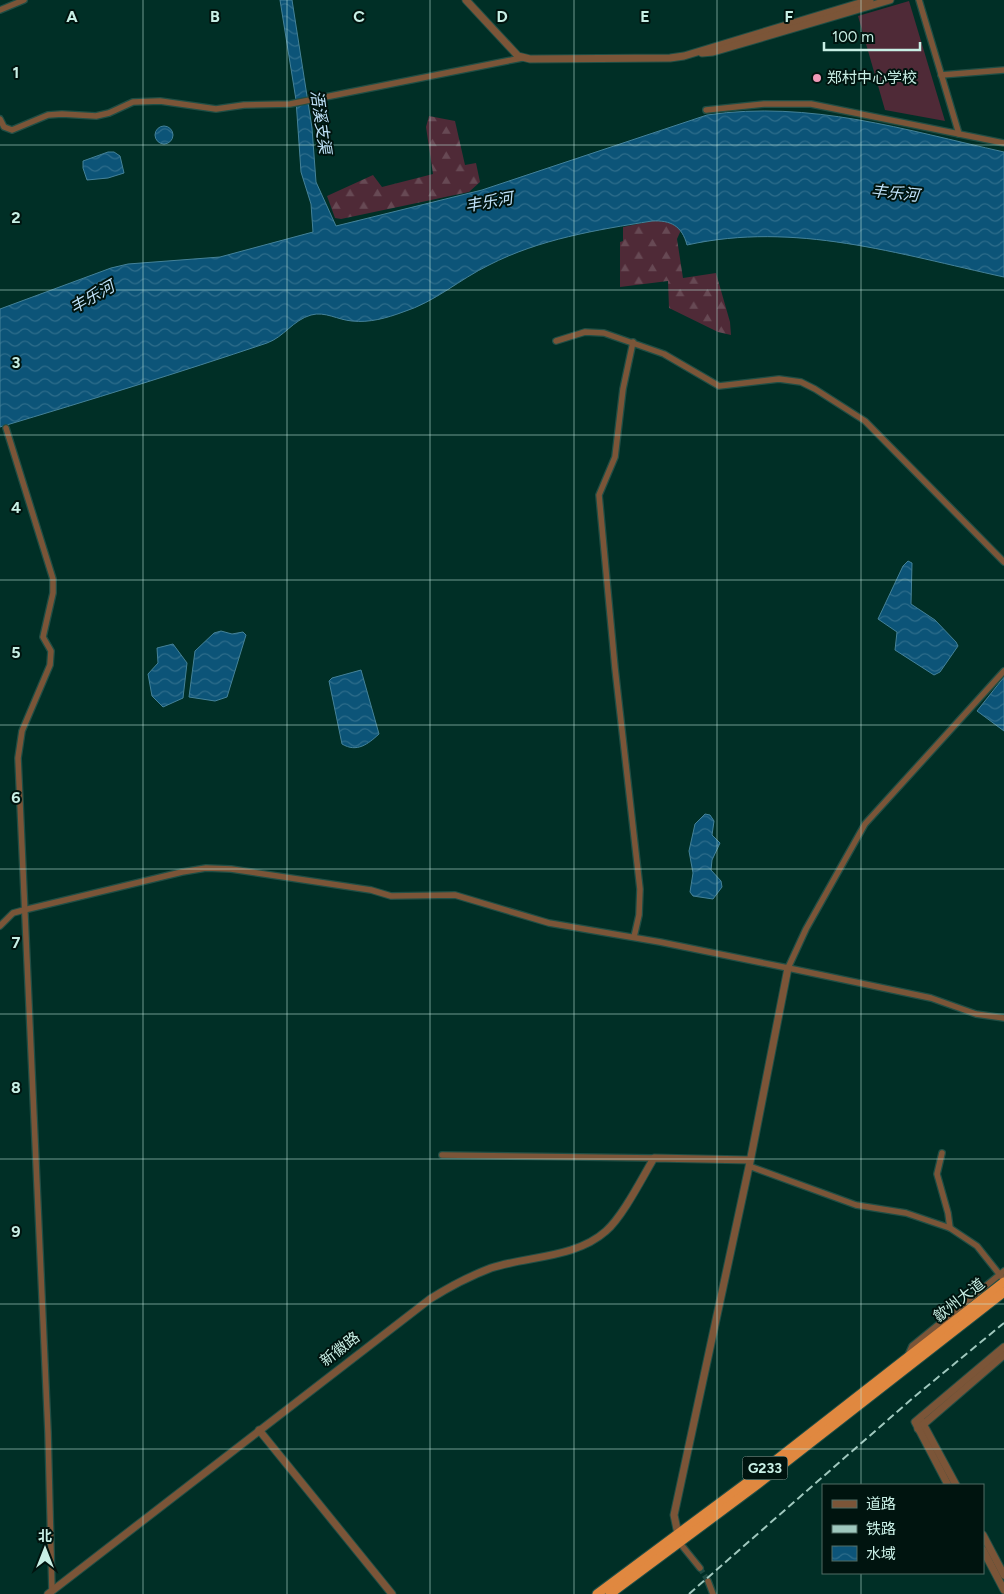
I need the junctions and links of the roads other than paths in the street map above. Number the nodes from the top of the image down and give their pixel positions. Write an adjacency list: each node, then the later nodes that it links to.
1 (24, 0): 6 (street)
2 (466, 0): 8 (street)
3 (870, 0): 7 (street)
4 (890, 0): 7 (street)
5 (919, 0): 10 (street)
6 (0, 10)
7 (697, 53): 8 (street)
8 (522, 58): 12 (street)
9 (1004, 70): 10 (street)
10 (941, 75): 13 (street)
11 (706, 110): 13 (street)
12 (0, 119)
13 (959, 134): 14 (street)
14 (1004, 143)
15 (556, 341): 16 (street)
16 (633, 342): 18 (street); 22 (street)
17 (6, 428): 20 (street)
18 (1004, 562)
19 (1004, 671): 23 (street)
20 (24, 910): 21 (street); 22 (street); 47 (street)
21 (0, 926)
22 (634, 937): 23 (street)
23 (788, 968): 24 (street); 28 (street)
24 (1004, 1018)
25 (942, 1153): 29 (street)
26 (442, 1155): 27 (street)
27 (654, 1158): 28 (street); 37 (street, 新徽路)
28 (750, 1163): 29 (street); 41 (street)
29 (950, 1228): 30 (street)
30 (1003, 1277): 32 (highway, 歙州大道 / G233); 35 (street)
31 (1004, 1292): 32 (highway, 歙州大道 / G233)
32 (934, 1343): 35 (highway, G233); 41 (highway, G233)
33 (1004, 1346): 36 (street)
34 (1004, 1355): 36 (street)
35 (907, 1359): 41 (highway, G233)
36 (920, 1423): 38 (street); 39 (street)
37 (259, 1430): 47 (street, 新徽路); 48 (street)
38 (948, 1484)
39 (955, 1484)
40 (984, 1537): 44 (street)
41 (679, 1538): 43 (street); 49 (highway, G233); 50 (highway, G233)
42 (984, 1552): 46 (street)
43 (700, 1568)
44 (1004, 1575)
45 (708, 1581): 51 (street)
46 (1004, 1590)
47 (50, 1592)
48 (392, 1594)
49 (597, 1594)
50 (610, 1594)
51 (713, 1594)

